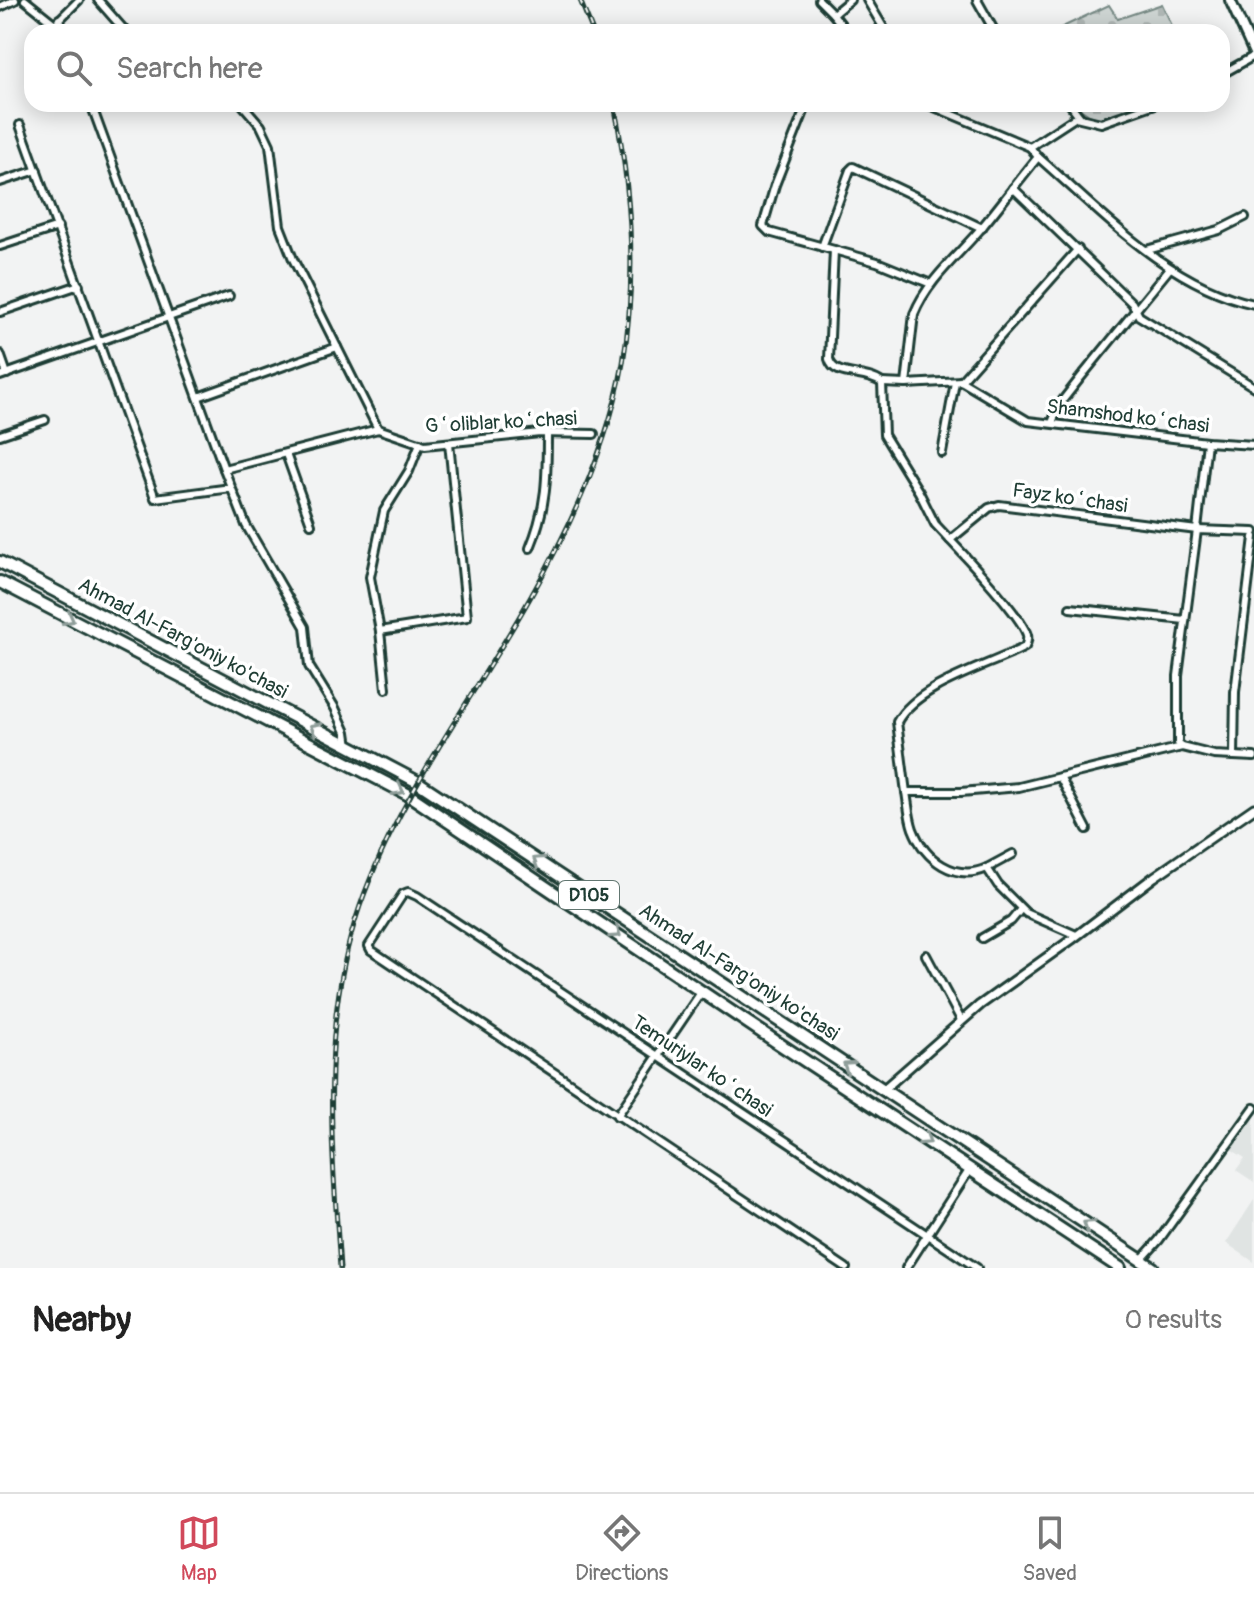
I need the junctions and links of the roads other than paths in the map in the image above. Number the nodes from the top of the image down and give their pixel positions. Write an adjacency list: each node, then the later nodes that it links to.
1 (15, 0): 10 (street)
2 (25, 0): 12 (street)
3 (79, 0): 12 (street)
4 (98, 0): 14 (street)
5 (819, 0): 11 (street)
6 (850, 0): 11 (street)
7 (867, 0): 16 (street)
8 (977, 0): 17 (street)
9 (1230, 0): 18 (main road)
10 (0, 7)
11 (833, 14): 15 (street)
12 (59, 19): 13 (street)
13 (61, 24)
14 (119, 24)
15 (839, 24)
16 (881, 24)
17 (990, 24)
18 (1254, 52): 19 (street)
19 (1230, 68)
20 (94, 112): 48 (street)
21 (249, 112): 50 (street)
22 (804, 112): 37 (street)
23 (946, 112): 28 (street)
24 (1076, 112): 26 (street)
25 (1132, 112): 26 (street)
26 (1080, 117): 28 (street)
27 (20, 125): 30 (street)
28 (1030, 147): 29 (street)
29 (1038, 157): 32 (street); 40 (street)
30 (37, 170): 31 (street); 34 (street)
31 (0, 182)
32 (1013, 188): 35 (street); 38 (street)
33 (1245, 217): 40 (street)
34 (58, 227): 36 (street); 43 (street)
35 (982, 228): 37 (street); 42 (street)
36 (0, 246)
37 (822, 247): 39 (street)
38 (1078, 249): 46 (street); 53 (street)
39 (834, 250): 42 (street); 54 (street)
40 (1147, 250): 41 (street)
41 (1170, 268): 45 (street); 46 (street)
42 (931, 284): 55 (street)
43 (79, 285): 47 (street); 49 (street)
44 (229, 296): 48 (street)
45 (1254, 304)
46 (1136, 309): 56 (street); 59 (street)
47 (0, 312)
48 (169, 316): 49 (street); 57 (street)
49 (100, 340): 52 (street); 71 (street)
50 (337, 347): 57 (street); 60 (street)
51 (0, 354): 52 (street)
52 (4, 375)
53 (958, 382): 55 (street); 59 (street, Shamshod koʻchasi); 68 (street)
54 (882, 383): 55 (street); 75 (street)
55 (906, 384)
56 (1254, 387)
57 (198, 397): 70 (street)
58 (45, 420): 63 (street)
59 (1052, 423): 64 (street, Shamshod koʻchasi)
60 (378, 429): 65 (street, Gʻoliblar koʻchasi); 69 (street)
61 (547, 432): 62 (street, Gʻoliblar koʻchasi); 66 (street, Gʻoliblar koʻchasi); 76 (street)
62 (594, 434)
63 (0, 435)
64 (1207, 442): 67 (street, Shamshod koʻchasi); 73 (street)
65 (420, 443): 66 (street, Gʻoliblar koʻchasi); 81 (street)
66 (449, 443): 81 (street)
67 (1254, 445)
68 (942, 453)
69 (286, 454): 70 (street); 72 (street)
70 (224, 469): 71 (street)
71 (231, 488): 85 (street)
72 (311, 524)
73 (1197, 530): 74 (street, Fayz koʻchasi); 75 (street, Fayz koʻchasi); 80 (street)
74 (1254, 534): 87 (street)
75 (950, 540): 90 (street)
76 (530, 548)
77 (0, 562): 82 (highway, Ahmad Al-Farg'oniy ko'chasi / D105)
78 (0, 582): 83 (highway, Ahmad Al-Farg'oniy ko'chasi / D105, one-way to 83)
79 (1070, 608): 80 (street)
80 (1185, 620): 86 (street)
81 (380, 631): 84 (street)
82 (153, 643): 83 (highway); 85 (highway, Ahmad Al-Farg'oniy ko'chasi / D105, one-way to 82)
83 (146, 659): 99 (highway, Ahmad Al-Farg'oniy ko'chasi / D105, one-way to 99)
84 (386, 689)
85 (348, 746): 101 (highway, Ahmad Al-Farg'oniy ko'chasi / D105, one-way to 85)
86 (1182, 747): 87 (street); 89 (street)
87 (1234, 756): 88 (street)
88 (1254, 757)
89 (1060, 777): 90 (street); 92 (street)
90 (906, 792): 94 (street)
91 (1254, 808): 96 (street)
92 (1087, 829)
93 (1013, 854): 94 (street)
94 (987, 868): 95 (street)
95 (1021, 909): 96 (street); 97 (street)
96 (1076, 935): 100 (street)
97 (982, 938)
98 (926, 955): 100 (street)
99 (702, 991): 102 (highway, Ahmad Al-Farg'oniy ko'chasi / D105); 103 (street)
100 (961, 1020): 104 (street)
101 (790, 1026): 102 (highway); 104 (highway, Ahmad Al-Farg'oniy ko'chasi / D105, one-way to 101)
102 (778, 1043): 107 (highway, Ahmad Al-Farg'oniy ko'chasi / D105, one-way to 107)
103 (657, 1055): 106 (street); 106 (street, Temuriylar koʻchasi); 108 (street, Temuriylar koʻchasi)
104 (883, 1090): 109 (highway, Ahmad Al-Farg'oniy ko'chasi / D105, one-way to 104)
105 (1254, 1108): 109 (street)
106 (617, 1116): 110 (street)
107 (970, 1169): 108 (street); 113 (highway, Ahmad Al-Farg'oniy ko'chasi / D105)
108 (928, 1236): 111 (street); 112 (street, Temuriylar koʻchasi)
109 (1141, 1260): 114 (highway, Ahmad Al-Farg'oniy ko'chasi / D105)
110 (846, 1268)
111 (906, 1268)
112 (977, 1268)
113 (1120, 1268)
114 (1153, 1268)

